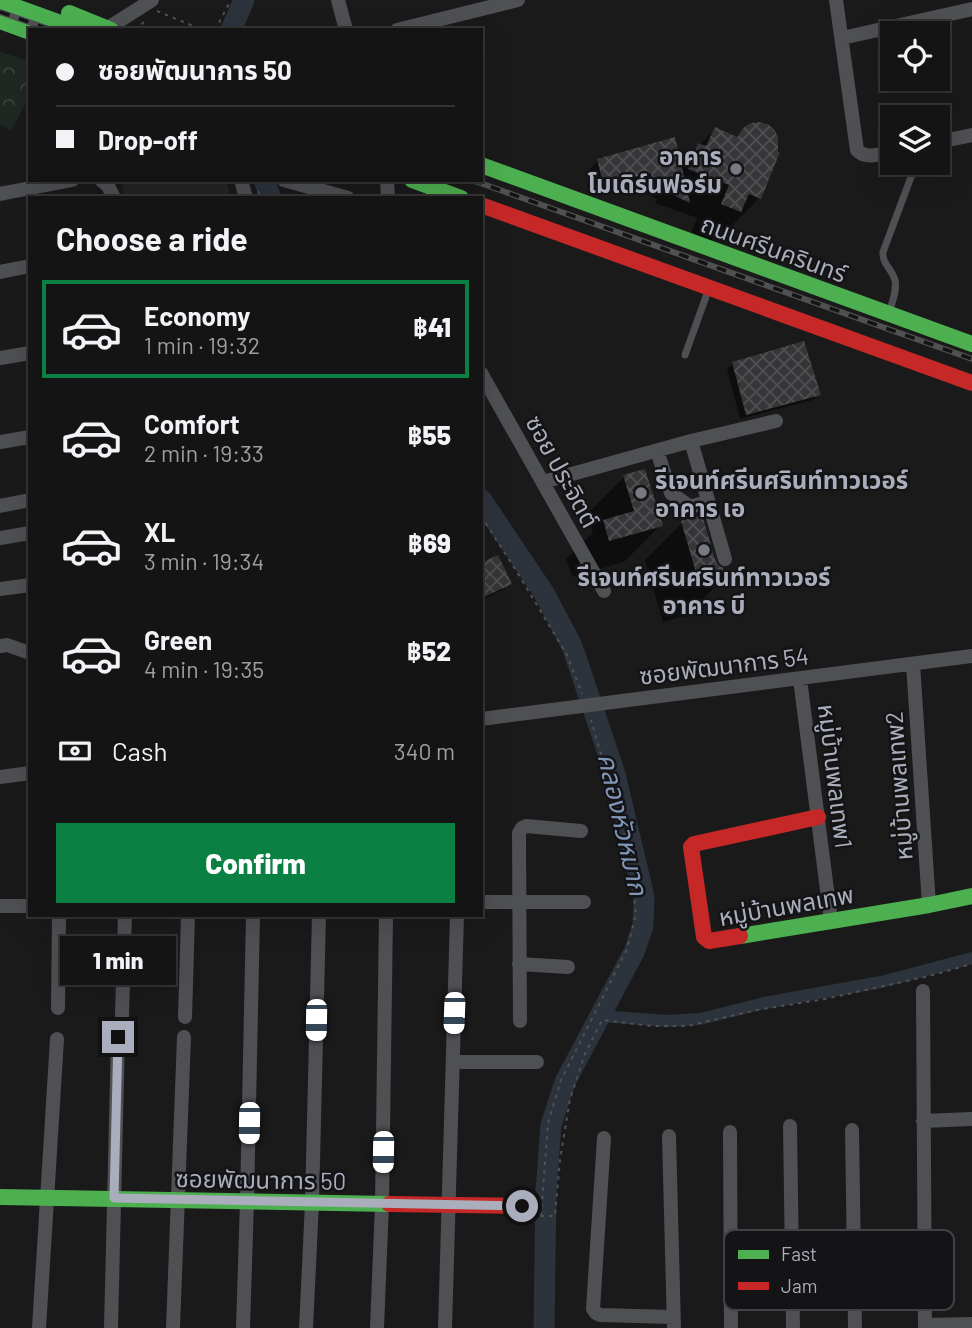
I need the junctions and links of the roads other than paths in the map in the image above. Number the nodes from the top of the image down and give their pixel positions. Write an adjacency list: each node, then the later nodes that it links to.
1 (34, 0): 10 (main road)
2 (338, 0): 12 (street)
3 (519, 0): 13 (street)
4 (836, 0): 16 (street)
5 (0, 1): 9 (main road)
6 (154, 5): 11 (street)
7 (972, 9): 16 (street)
8 (0, 22): 14 (main road)
9 (74, 28)
10 (106, 28)
11 (111, 28)
12 (345, 28)
13 (405, 28)
14 (28, 31)
15 (0, 35): 17 (main road)
16 (842, 38): 20 (street)
17 (28, 45)
18 (972, 135): 19 (street)
19 (950, 140)
20 (880, 153)
21 (483, 165): 33 (main road, ถนนศรีนครินทร์)
22 (912, 175): 33 (lane)
23 (62, 182): 26 (street)
24 (291, 182): 28 (street)
25 (418, 182): 27 (main road)
26 (0, 194)
27 (454, 195)
28 (341, 196)
29 (483, 206): 32 (main road)
30 (28, 266): 31 (street)
31 (0, 272)
32 (709, 288): 36 (lane); 39 (main road)
33 (889, 314): 34 (main road, ถนนศรีนครินทร์)
34 (972, 344)
35 (28, 353): 37 (street)
36 (685, 355)
37 (0, 358)
38 (483, 377): 45 (street, ซอย ประจิตต์)
39 (972, 383)
40 (776, 421): 42 (street)
41 (28, 438): 43 (street)
42 (691, 441): 44 (street); 47 (street)
43 (0, 442)
44 (657, 451): 45 (street); 47 (street)
45 (543, 482): 56 (street, ซอย ประจิตต์)
46 (28, 500): 48 (street)
47 (707, 502): 53 (street)
48 (0, 506)
49 (28, 508): 50 (street)
50 (0, 513)
51 (28, 533): 52 (street)
52 (0, 537)
53 (725, 559)
54 (28, 585): 55 (street)
55 (0, 589)
56 (604, 592)
57 (28, 643): 58 (street)
58 (4, 646): 59 (street)
59 (28, 652)
60 (972, 656): 61 (street, ซอยพัฒนาการ 54)
61 (913, 664): 62 (street, ซอยพัฒนาการ 54); 72 (street, หมู่บ้านพลเทพ2)
62 (800, 679): 63 (street, ซอยพัฒนาการ 54); 66 (street, หมู่บ้านพลเทพ1)
63 (483, 719)
64 (28, 773): 65 (street)
65 (0, 777)
66 (818, 817): 82 (street, หมู่บ้านพลเทพ1); 82 (main road, หมู่บ้านพลเทพ)
67 (581, 831): 70 (street)
68 (972, 896): 72 (main road, หมู่บ้านพลเทพ)
69 (483, 902): 70 (street)
70 (519, 902): 71 (street); 83 (street)
71 (584, 902)
72 (929, 905): 82 (main road, หมู่บ้านพลเทพ)
73 (0, 906): 74 (street)
74 (28, 906)
75 (59, 917): 86 (street)
76 (125, 917): 87 (street)
77 (188, 917): 88 (street)
78 (253, 917): 106 (street)
79 (319, 917): 107 (street)
80 (386, 917): 108 (street)
81 (457, 917): 93 (street)
82 (831, 921)
83 (519, 964): 84 (street); 89 (street)
84 (568, 967)
85 (923, 991): 96 (street)
86 (58, 1008)
87 (122, 1015)
88 (184, 1017)
89 (520, 1021)
90 (118, 1037): 104 (street)
91 (184, 1037): 105 (street)
92 (57, 1039): 103 (street)
93 (453, 1062): 94 (street); 109 (street)
94 (537, 1062)
95 (972, 1119): 96 (street)
96 (923, 1121): 114 (street)
97 (790, 1126): 112 (street)
98 (852, 1130): 113 (street)
99 (730, 1132): 111 (street)
100 (669, 1136): 118 (street)
101 (604, 1138): 118 (street)
102 (0, 1196): 103 (main road, ซอยพัฒนาการ 50)
103 (48, 1197): 104 (main road, ซอยพัฒนาการ 50); 121 (street)
104 (114, 1198): 105 (main road, ซอยพัฒนาการ 50); 122 (street)
105 (178, 1200): 106 (main road, ซอยพัฒนาการ 50); 123 (street)
106 (247, 1201): 107 (main road, ซอยพัฒนาการ 50); 124 (street)
107 (312, 1203): 108 (main road, ซอยพัฒนาการ 50); 125 (street)
108 (382, 1204): 109 (main road, ซอยพัฒนาการ 50); 126 (street)
109 (449, 1206): 110 (main road, ซอยพัฒนาการ 50); 127 (street)
110 (522, 1206)
111 (730, 1230)
112 (792, 1230)
113 (854, 1230)
114 (924, 1230)
115 (731, 1310): 128 (street)
116 (793, 1310): 129 (street)
117 (855, 1310): 130 (street)
118 (673, 1322)
119 (972, 1324): 120 (street)
120 (925, 1327)
121 (39, 1328)
122 (111, 1328)
123 (173, 1328)
124 (243, 1328)
125 (306, 1328)
126 (377, 1328)
127 (445, 1328)
128 (731, 1328)
129 (793, 1328)
130 (855, 1328)

